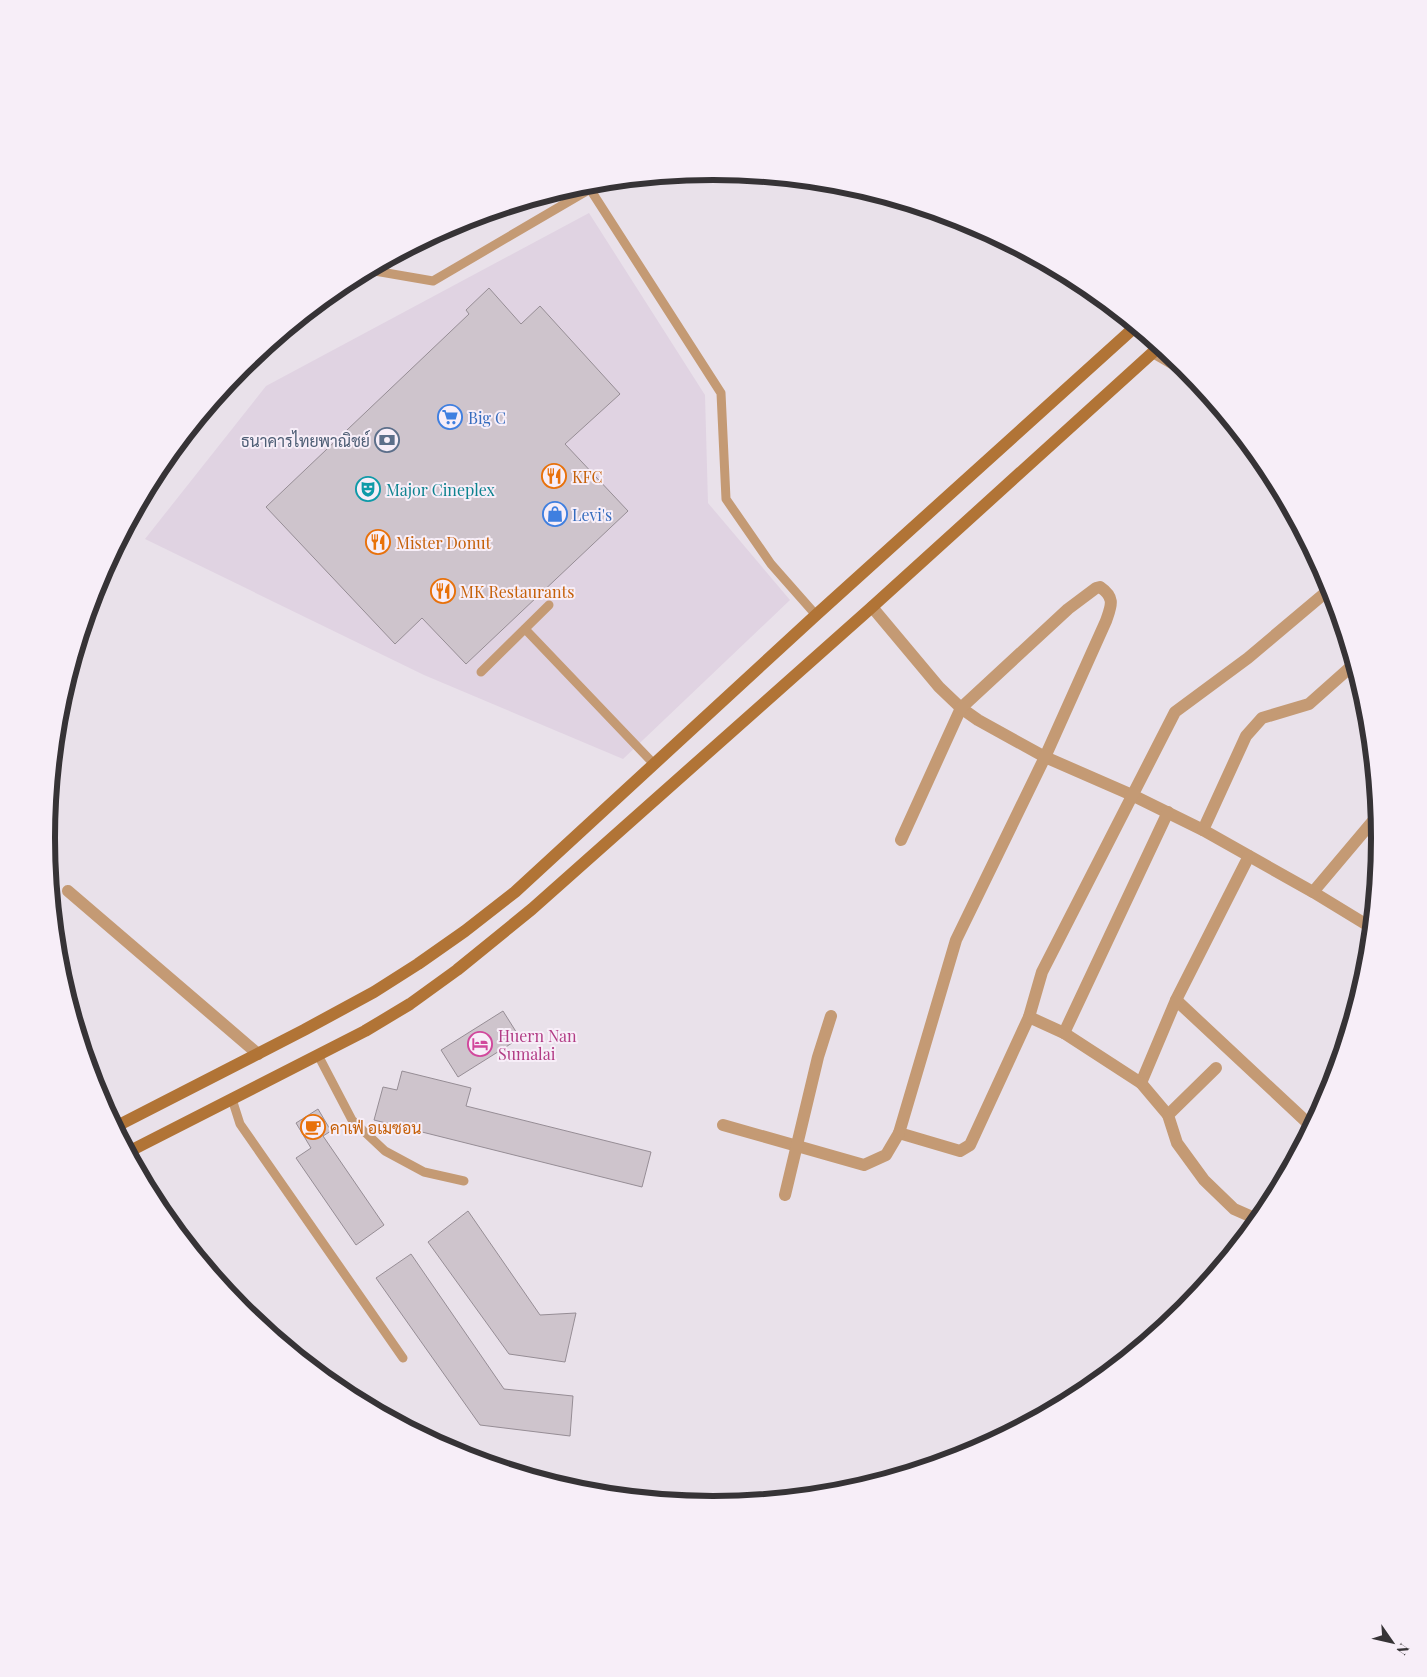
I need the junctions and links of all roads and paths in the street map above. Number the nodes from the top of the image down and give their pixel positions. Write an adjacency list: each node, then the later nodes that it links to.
1 (596, 191): 9 (lane)
2 (579, 194): 3 (lane)
3 (379, 271)
4 (1132, 330): 9 (main road)
5 (1156, 350): 8 (main road)
6 (1324, 594): 16 (street)
7 (549, 605): 10 (lane)
8 (872, 607): 13 (street); 30 (main road)
9 (816, 615): 15 (main road)
10 (525, 628): 12 (lane); 15 (lane)
11 (1350, 668): 19 (street)
12 (481, 672)
13 (961, 708): 14 (street); 14 (street); 20 (street)
14 (1045, 757): 16 (street); 38 (street)
15 (654, 764): 29 (main road)
16 (1132, 795): 17 (street); 27 (street)
17 (1168, 812): 19 (street); 28 (street)
18 (1372, 823): 23 (street)
19 (1203, 830): 21 (street)
20 (901, 840)
21 (1250, 856): 23 (street); 25 (street)
22 (68, 891): 29 (street)
23 (1313, 892): 24 (street)
24 (1366, 924)
25 (1176, 1000): 32 (street); 35 (street)
26 (831, 1016): 39 (street)
27 (1029, 1018): 28 (street); 38 (street)
28 (1064, 1033): 32 (street)
29 (258, 1054): 36 (main road)
30 (318, 1055): 33 (main road); 41 (lane)
31 (1216, 1068): 34 (street)
32 (1141, 1082): 34 (street)
33 (232, 1099): 40 (main road); 44 (lane)
34 (1168, 1116): 43 (street)
35 (1307, 1123)
36 (120, 1124)
37 (723, 1126): 39 (street)
38 (898, 1133): 39 (street)
39 (796, 1146): 42 (street)
40 (133, 1149)
41 (464, 1181)
42 (785, 1195)
43 (1252, 1217)
44 (403, 1358)

